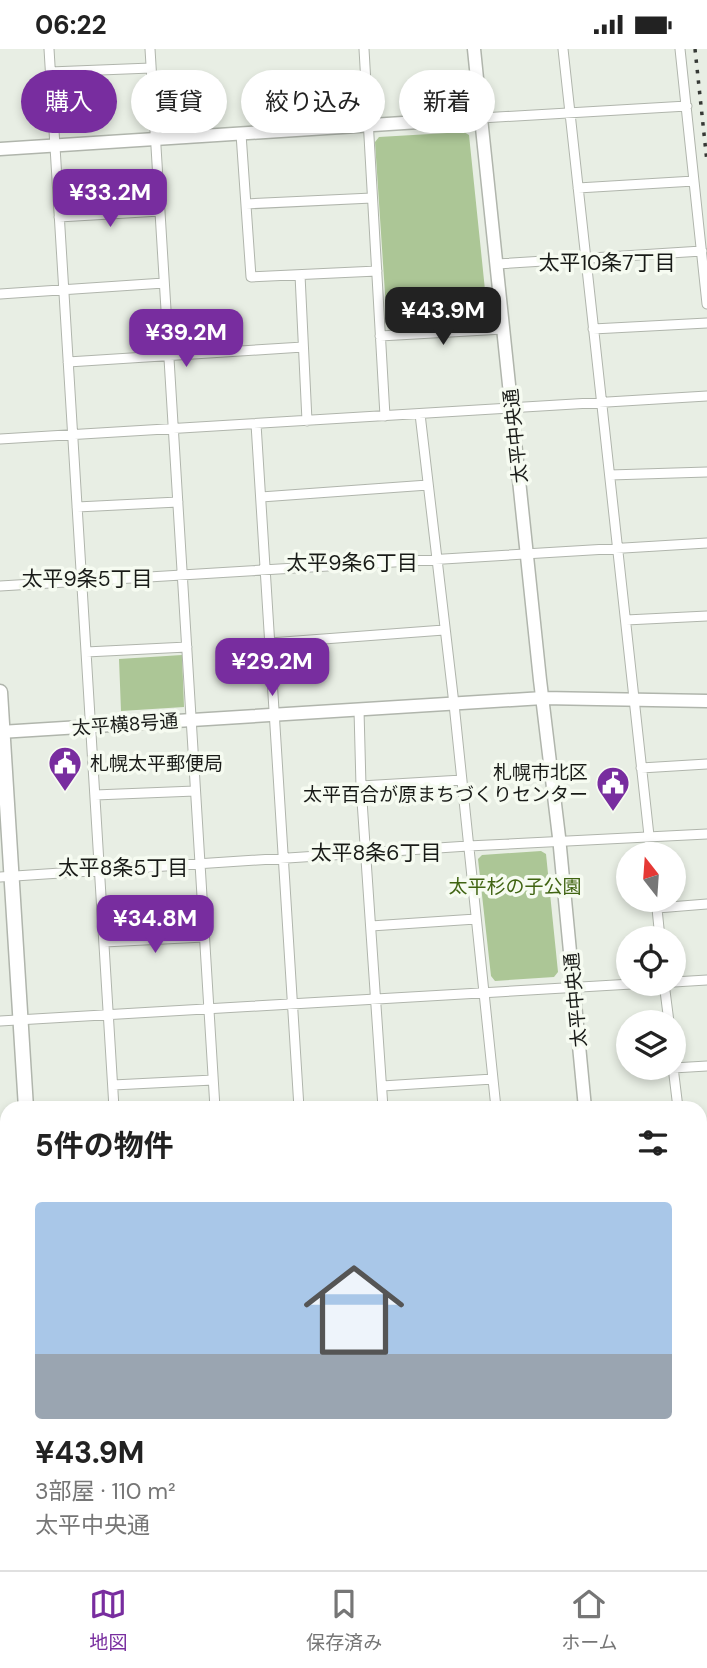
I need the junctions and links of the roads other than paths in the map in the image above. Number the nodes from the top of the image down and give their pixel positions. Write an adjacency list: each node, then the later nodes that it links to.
1 (49, 49): 8 (street)
2 (150, 49): 7 (street)
3 (363, 49): 10 (street)
4 (474, 49): 11 (street, 太平中央通)
5 (563, 49): 13 (street)
6 (680, 49): 12 (street)
7 (151, 68): 9 (street); 20 (street)
8 (50, 70)
9 (100, 70)
10 (364, 70)
11 (476, 70)
12 (687, 106): 13 (street); 23 (street)
13 (570, 113): 14 (street); 24 (street)
14 (495, 117)
15 (54, 133): 21 (street)
16 (257, 133): 19 (street)
17 (368, 133): 25 (street)
18 (483, 133): 31 (street, 太平中央通)
19 (241, 134): 20 (street); 26 (street)
20 (156, 139): 21 (street); 27 (street)
21 (55, 145): 22 (street); 28 (street)
22 (0, 149)
23 (694, 181): 24 (street); 29 (street)
24 (578, 188): 30 (street)
25 (372, 198): 26 (street); 32 (street)
26 (246, 204): 33 (street)
27 (160, 211): 28 (street); 34 (street)
28 (59, 217): 35 (street)
29 (702, 251): 30 (street); 37 (street)
30 (585, 258): 31 (street); 40 (street)
31 (496, 264): 39 (street, 太平中央通)
32 (377, 271): 33 (street); 41 (street)
33 (300, 275): 42 (street)
34 (164, 283): 35 (street); 43 (street)
35 (64, 290): 36 (street); 44 (street)
36 (0, 294)
37 (707, 304)
38 (707, 323): 40 (street)
39 (503, 329): 41 (street); 47 (street, 太平中央通)
40 (593, 329): 46 (street)
41 (380, 336): 49 (street)
42 (303, 347): 43 (street); 50 (street)
43 (169, 355): 44 (street); 52 (street)
44 (68, 362): 53 (street)
45 (707, 396): 46 (street)
46 (601, 403): 47 (street); 56 (street)
47 (512, 409): 48 (street); 63 (street, 太平中央通)
48 (420, 414): 49 (street); 57 (street)
49 (385, 416): 50 (street)
50 (307, 421): 51 (street)
51 (256, 424): 52 (street); 58 (street)
52 (173, 429): 53 (street); 59 (street)
53 (72, 435): 54 (street); 60 (street)
54 (0, 439)
55 (707, 472): 56 (street)
56 (610, 475): 62 (street)
57 (428, 485): 58 (street); 64 (street)
58 (261, 497): 65 (street)
59 (178, 502): 60 (street); 66 (street)
60 (77, 507): 67 (street)
61 (707, 543): 62 (street)
62 (618, 547): 63 (street); 70 (street)
63 (528, 554): 64 (street); 76 (street, 太平中央通)
64 (437, 558): 65 (street); 71 (street)
65 (265, 569): 66 (street); 72 (street)
66 (182, 574): 67 (street); 73 (street)
67 (81, 581): 68 (street); 74 (street)
68 (0, 586)
69 (707, 616): 70 (street)
70 (626, 620): 77 (street)
71 (444, 630): 72 (street); 79 (street)
72 (270, 643): 81 (street)
73 (187, 647): 74 (street); 82 (street)
74 (86, 652): 83 (street)
75 (0, 692): 84 (main road)
76 (542, 698): 77 (street, 太平横8号通); 79 (street, 太平横8号通); 94 (street, 太平中央通)
77 (634, 699): 78 (street, 太平横8号通); 86 (street)
78 (707, 701)
79 (454, 704): 80 (street, 太平横8号通); 87 (street)
80 (359, 711): 81 (street, 太平横8号通); 88 (street)
81 (275, 715): 82 (street, 太平横8号通); 97 (street)
82 (191, 720): 83 (street, 太平横8号通); 89 (street)
83 (90, 726): 84 (street, 太平横8号通); 90 (street)
84 (1, 732): 100 (main road)
85 (707, 764): 86 (street)
86 (641, 768): 92 (street)
87 (462, 780): 88 (street); 95 (street)
88 (361, 786): 96 (street)
89 (195, 791): 90 (street); 98 (street)
90 (95, 795): 99 (street)
91 (707, 834): 92 (street)
92 (649, 837): 93 (street); 94 (street)
93 (650, 842)
94 (559, 843): 95 (street); 110 (street, 太平中央通)
95 (468, 846): 96 (street); 103 (street)
96 (366, 853): 97 (street); 104 (street)
97 (285, 858): 98 (street); 113 (street)
98 (200, 865): 99 (street); 105 (street)
99 (99, 871): 100 (street); 106 (street)
100 (6, 877): 116 (main road)
101 (686, 904): 102 (street)
102 (707, 904)
103 (476, 919): 104 (street); 111 (street)
104 (371, 926): 112 (street)
105 (204, 937): 106 (street); 114 (street)
106 (104, 942): 115 (street)
107 (707, 980): 108 (street)
108 (686, 981)
109 (616, 985): 110 (street)
110 (574, 987): 111 (street); 131 (street, 太平中央通)
111 (484, 992): 112 (street); 120 (street)
112 (376, 999): 113 (street); 124 (street)
113 (294, 1004): 114 (street); 128 (street)
114 (209, 1009): 115 (street); 121 (street)
115 (108, 1015): 116 (street); 123 (street)
116 (20, 1020): 117 (street); 125 (main road)
117 (0, 1021)
118 (707, 1066): 119 (street)
119 (686, 1067)
120 (493, 1079): 124 (street); 130 (street)
121 (213, 1080): 123 (street); 127 (street)
122 (674, 1080): 132 (street)
123 (113, 1085): 126 (street)
124 (382, 1086): 129 (street)
125 (26, 1101)
126 (114, 1101)
127 (214, 1101)
128 (299, 1101)
129 (383, 1101)
130 (495, 1101)
131 (584, 1101)
132 (677, 1101)

